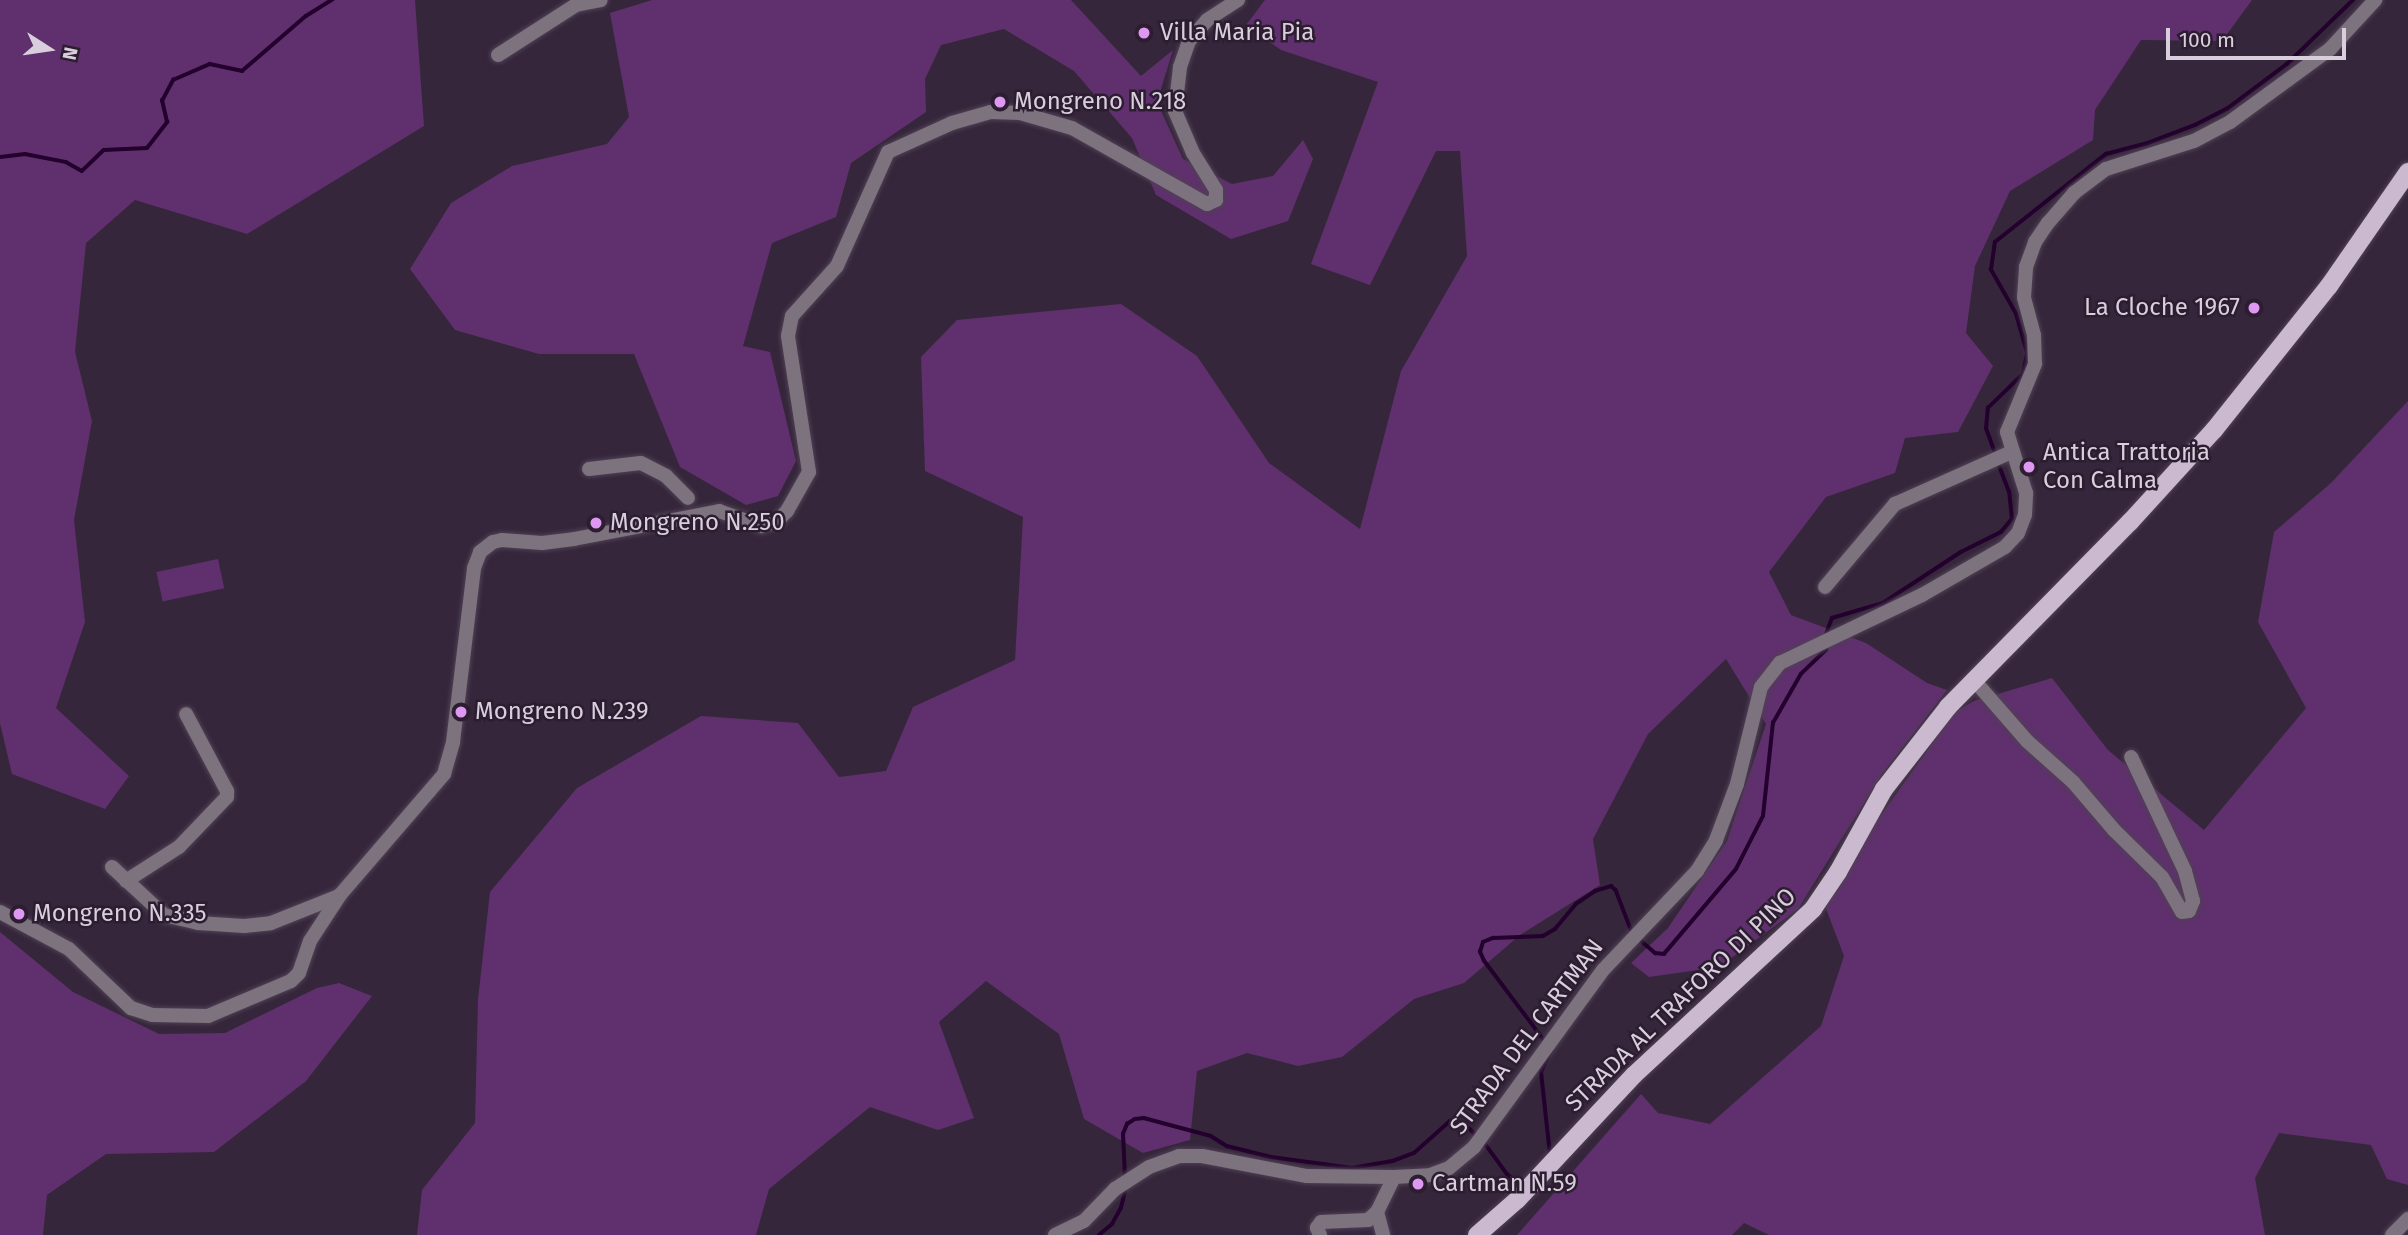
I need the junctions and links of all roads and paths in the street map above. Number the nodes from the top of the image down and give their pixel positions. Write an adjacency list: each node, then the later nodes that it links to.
1 (601, 0): 4 (street)
2 (1238, 0): 8 (street)
3 (2375, 0): 6 (street)
4 (498, 55)
5 (2408, 172): 10 (main road, STRADA AL TRAFORO DI PINO)
6 (2009, 453): 9 (street); 17 (street, STRADA DEL CARTMAN)
7 (589, 469): 8 (street)
8 (706, 514): 15 (street)
9 (1825, 587)
10 (1973, 679): 12 (street); 23 (main road, STRADA AL TRAFORO DI PINO)
11 (186, 714): 14 (street)
12 (2131, 757)
13 (112, 867): 14 (street)
14 (126, 881): 15 (street)
15 (341, 895): 16 (street)
16 (0, 912)
17 (1394, 1177): 18 (street); 20 (street, STRADA DEL CARTMAN)
18 (1377, 1212): 21 (street); 22 (street)
19 (2408, 1219): 24 (street)
20 (1055, 1235)
21 (1320, 1235)
22 (1383, 1235)
23 (1477, 1235)
24 (2392, 1235)

